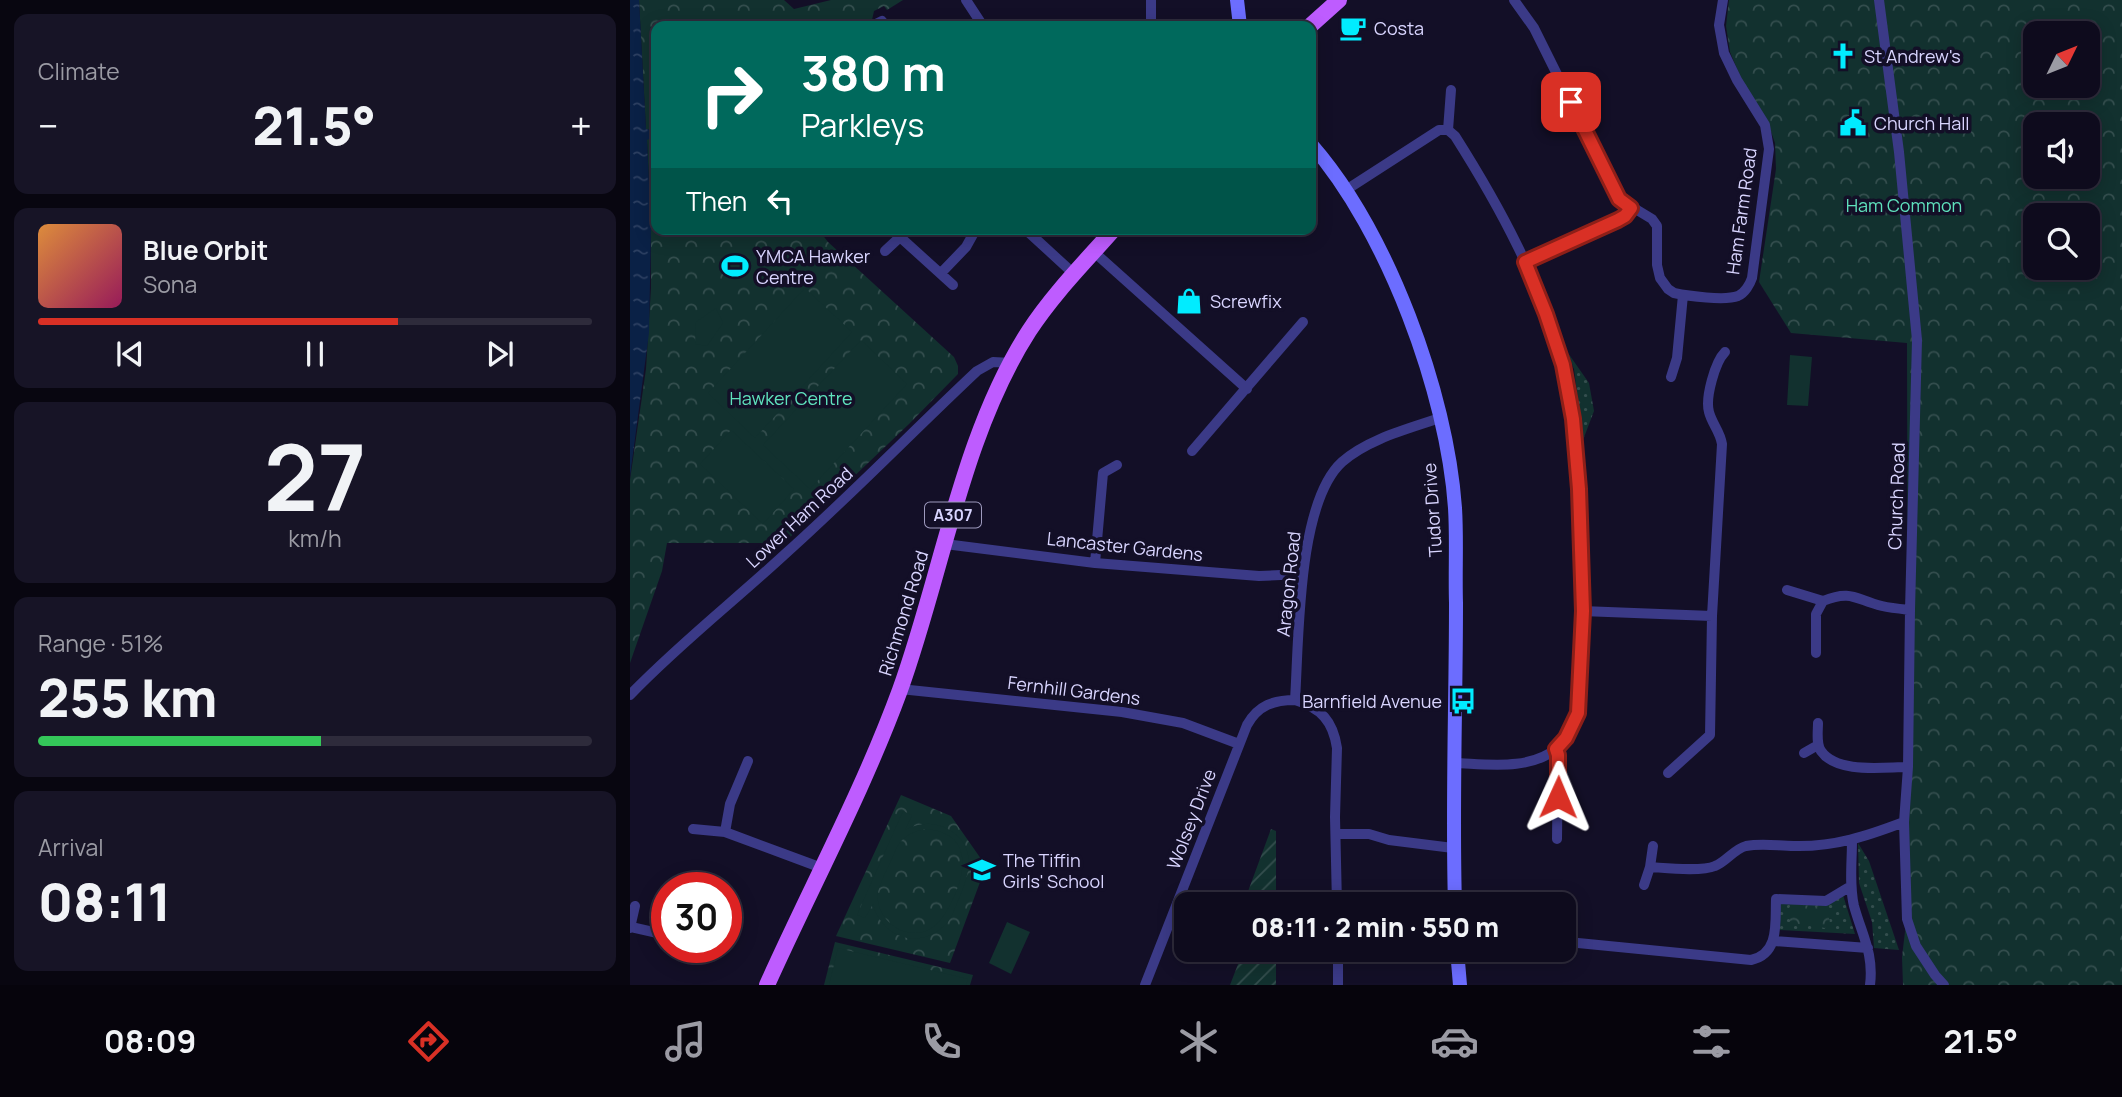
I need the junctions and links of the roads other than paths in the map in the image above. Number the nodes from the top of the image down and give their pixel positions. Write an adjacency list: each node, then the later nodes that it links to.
1 (966, 0): 8 (street)
2 (1151, 0): 9 (street)
3 (1237, 0): 10 (street)
4 (1339, 0): 11 (main road)
5 (1514, 0): 16 (street)
6 (1723, 0): 28 (street, Ham Farm Road)
7 (1879, 0): 42 (street, Church Road)
8 (980, 21)
9 (1151, 21)
10 (1239, 21)
11 (1316, 21)
12 (1451, 90): 13 (street)
13 (1448, 130): 15 (street); 24 (street)
14 (1316, 151): 15 (street, Tudor Drive)
15 (1346, 190): 34 (street, Tudor Drive)
16 (1631, 208): 24 (street); 28 (street, Ham Farm Road)
17 (901, 235): 22 (street)
18 (905, 235): 25 (street)
19 (972, 235): 25 (street)
20 (1032, 235): 26 (street)
21 (1109, 235): 23 (main road, Richmond Road / A307)
22 (886, 251)
23 (1094, 252): 26 (main road, Richmond Road / A307); 33 (street)
24 (1525, 262): 43 (street)
25 (942, 272): 27 (street)
26 (1074, 274): 31 (main road, Richmond Road / A307)
27 (953, 285)
28 (1683, 295): 32 (street)
29 (1303, 322): 33 (street)
30 (1725, 352): 44 (street)
31 (1009, 366): 37 (main road, Richmond Road / A307); 47 (street, Lower Ham Road)
32 (1671, 377)
33 (1247, 389): 35 (street)
34 (1440, 418): 39 (street, Aragon Road); 55 (street, Tudor Drive)
35 (1192, 451)
36 (1117, 465): 38 (street)
37 (945, 544): 38 (street, Lancaster Gardens); 46 (main road, Richmond Road / A307)
38 (1095, 563): 39 (street, Lancaster Gardens)
39 (1303, 574): 48 (street, Aragon Road)
40 (1787, 590): 41 (street)
41 (1823, 600): 42 (street); 45 (street)
42 (1910, 610): 56 (street, Church Road)
43 (1583, 611): 44 (street); 52 (street)
44 (1712, 616): 57 (street)
45 (1816, 653)
46 (900, 689): 50 (street, Fernhill Gardens); 67 (main road, Richmond Road / A307)
47 (630, 695)
48 (1295, 700): 50 (street); 61 (street)
49 (1818, 723): 51 (street)
50 (1239, 744): 81 (street, Wolsey Drive)
51 (1818, 745): 53 (street); 56 (street)
52 (1556, 749): 55 (street); 62 (street)
53 (1804, 753)
54 (748, 761): 60 (street)
55 (1454, 763): 65 (street, Tudor Drive)
56 (1908, 767): 58 (street, Church Road)
57 (1668, 773)
58 (1904, 822): 63 (street); 85 (street, Church Road)
59 (693, 829): 60 (street)
60 (725, 832): 67 (street)
61 (1336, 834): 65 (street); 70 (street)
62 (1557, 839)
63 (1852, 840): 66 (street); 69 (street)
64 (1653, 846): 66 (street)
65 (1453, 848): 71 (street, Tudor Drive)
66 (1650, 867): 68 (street)
67 (822, 868): 80 (main road, Richmond Road / A307)
68 (1644, 885)
69 (1851, 886): 75 (street); 77 (street)
70 (1337, 892)
71 (1455, 892)
72 (635, 906): 73 (street)
73 (630, 928): 74 (street)
74 (651, 932)
75 (1774, 941): 76 (street); 77 (street)
76 (1576, 943)
77 (1868, 948): 84 (street)
78 (1338, 962): 82 (street)
79 (1458, 962): 83 (street)
80 (767, 985)
81 (1145, 985)
82 (1338, 985)
83 (1460, 985)
84 (1870, 985)
85 (1944, 985)

